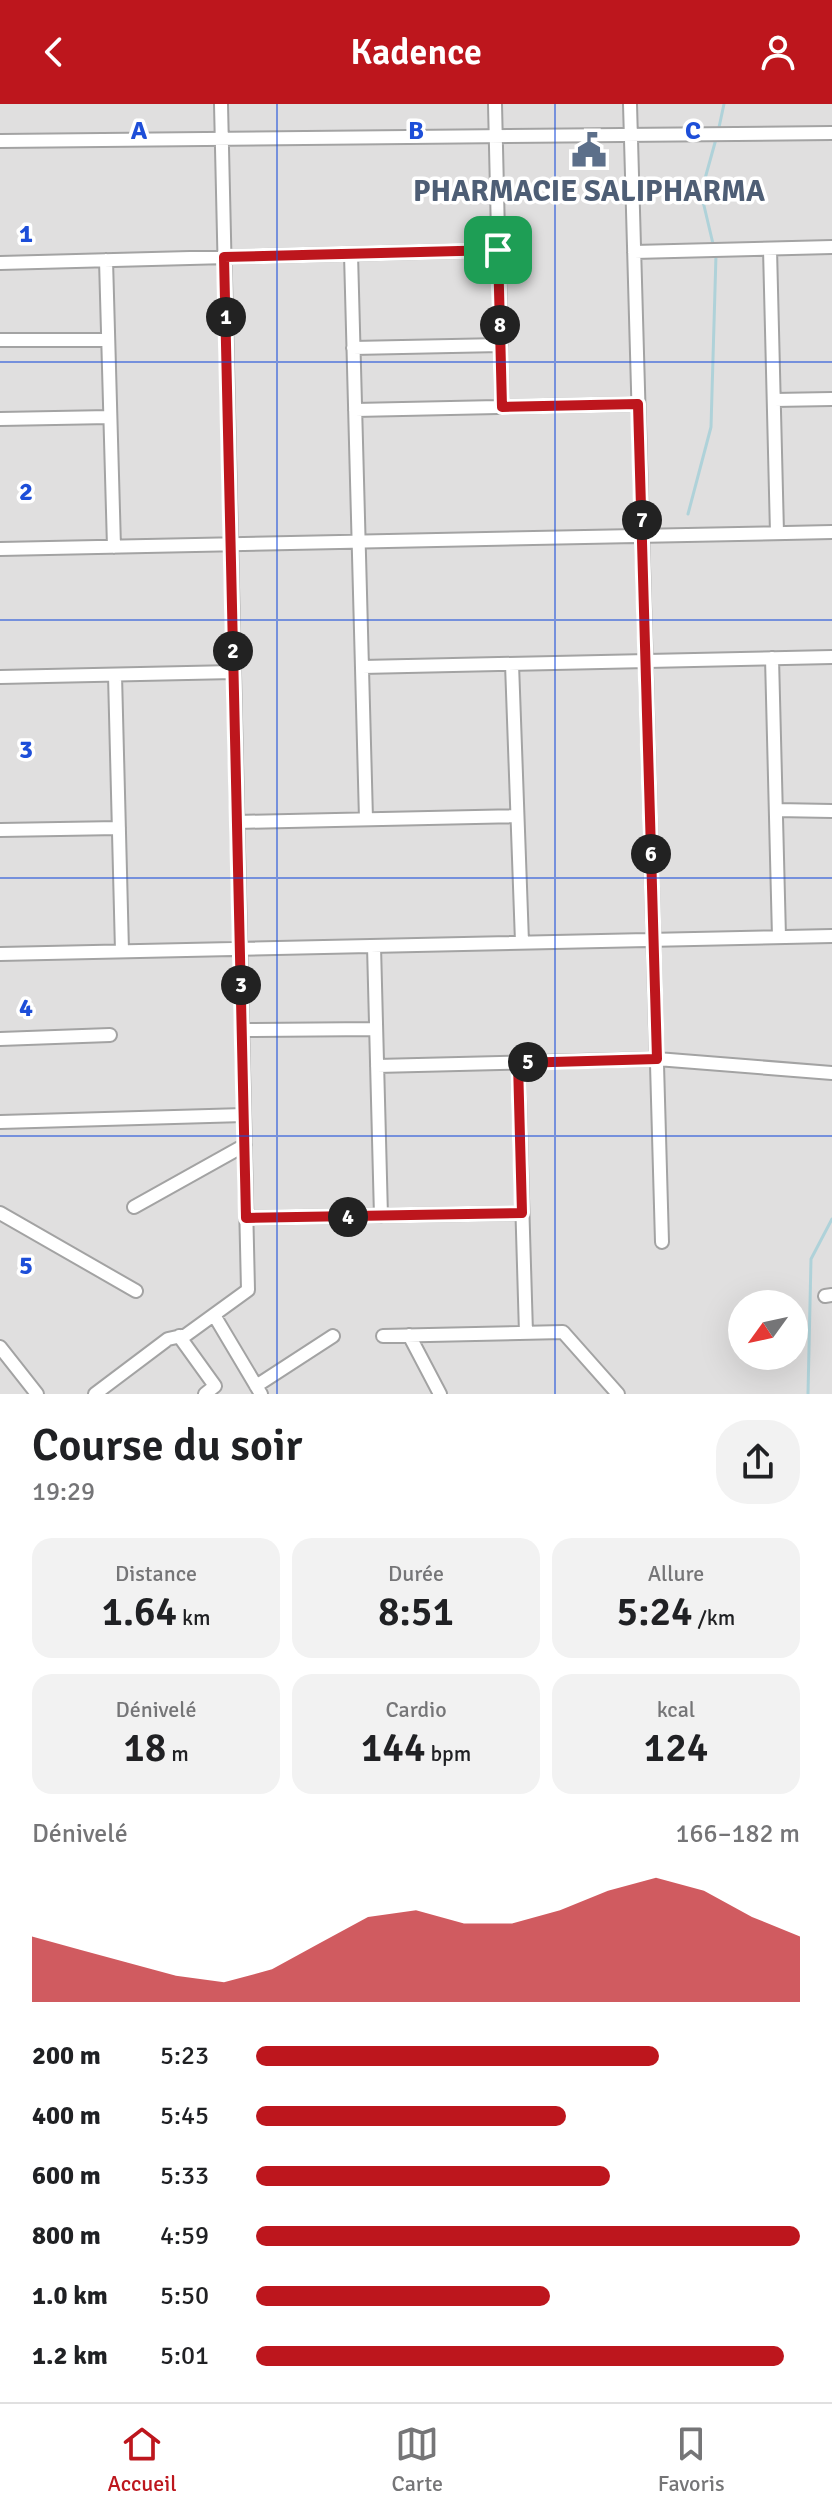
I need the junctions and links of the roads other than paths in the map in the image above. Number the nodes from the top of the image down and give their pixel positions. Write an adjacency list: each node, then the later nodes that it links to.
1 (221, 104): 7 (street)
2 (495, 104): 6 (street)
3 (630, 104): 5 (street)
4 (832, 133): 5 (street)
5 (631, 135): 6 (street); 12 (street)
6 (496, 136): 7 (street); 11 (street)
7 (221, 139): 8 (street); 14 (street)
8 (0, 141)
9 (832, 247): 10 (street)
10 (770, 249): 12 (street); 22 (street)
11 (498, 250): 13 (street); 19 (street)
12 (634, 252): 23 (street)
13 (351, 254): 14 (street); 20 (street)
14 (224, 257): 15 (street); 32 (street)
15 (106, 260): 16 (street); 18 (street)
16 (0, 263)
17 (0, 340): 18 (street)
18 (108, 340): 26 (street)
19 (501, 345): 20 (street); 24 (street)
20 (353, 348): 25 (street)
21 (832, 399): 22 (street)
22 (774, 400): 29 (street)
23 (638, 404): 24 (street); 30 (street)
24 (502, 407): 25 (street)
25 (355, 410): 31 (street)
26 (110, 417): 27 (street); 33 (street)
27 (0, 419)
28 (832, 532): 29 (street)
29 (777, 533): 30 (street)
30 (642, 536): 31 (street); 37 (street)
31 (359, 542): 32 (street); 39 (street)
32 (231, 544): 33 (street); 40 (street)
33 (114, 547): 34 (street)
34 (0, 549)
35 (832, 657): 36 (street)
36 (772, 658): 37 (street); 43 (street)
37 (645, 661): 38 (street); 52 (street)
38 (512, 664): 39 (street); 45 (street)
39 (362, 667): 46 (street)
40 (234, 672): 41 (street); 47 (street)
41 (115, 675): 42 (street); 48 (street)
42 (0, 677)
43 (776, 810): 44 (street); 51 (street)
44 (832, 811)
45 (516, 816): 46 (street); 53 (street)
46 (366, 819): 47 (street)
47 (237, 822): 55 (street)
48 (119, 828): 49 (street); 56 (street)
49 (0, 830)
50 (832, 936): 51 (street)
51 (779, 937): 52 (street)
52 (653, 940): 53 (street); 62 (street)
53 (522, 942): 54 (street)
54 (374, 946): 55 (street); 58 (street)
55 (240, 949): 56 (street); 59 (street)
56 (122, 951): 57 (street)
57 (0, 954)
58 (376, 1029): 59 (street); 64 (street)
59 (242, 1030): 66 (street)
60 (110, 1035): 61 (street)
61 (0, 1039)
62 (657, 1059): 63 (street); 65 (street); 74 (street)
63 (518, 1063): 64 (street); 71 (street)
64 (377, 1066): 72 (street)
65 (832, 1073)
66 (244, 1115): 67 (street); 68 (street)
67 (0, 1122)
68 (245, 1145): 69 (street); 73 (street)
69 (134, 1207)
70 (0, 1213): 75 (street)
71 (522, 1213): 72 (street); 77 (street)
72 (381, 1216): 73 (street)
73 (246, 1218): 76 (street)
74 (662, 1242)
75 (136, 1291)
76 (214, 1315): 79 (street); 83 (street)
77 (526, 1333): 78 (street); 88 (street)
78 (409, 1335): 81 (street); 87 (street)
79 (179, 1336): 85 (street); 86 (street)
80 (333, 1336): 83 (street)
81 (383, 1336)
82 (0, 1347): 84 (street)
83 (259, 1390)
84 (37, 1394)
85 (95, 1394)
86 (205, 1394)
87 (439, 1394)
88 (618, 1394)

